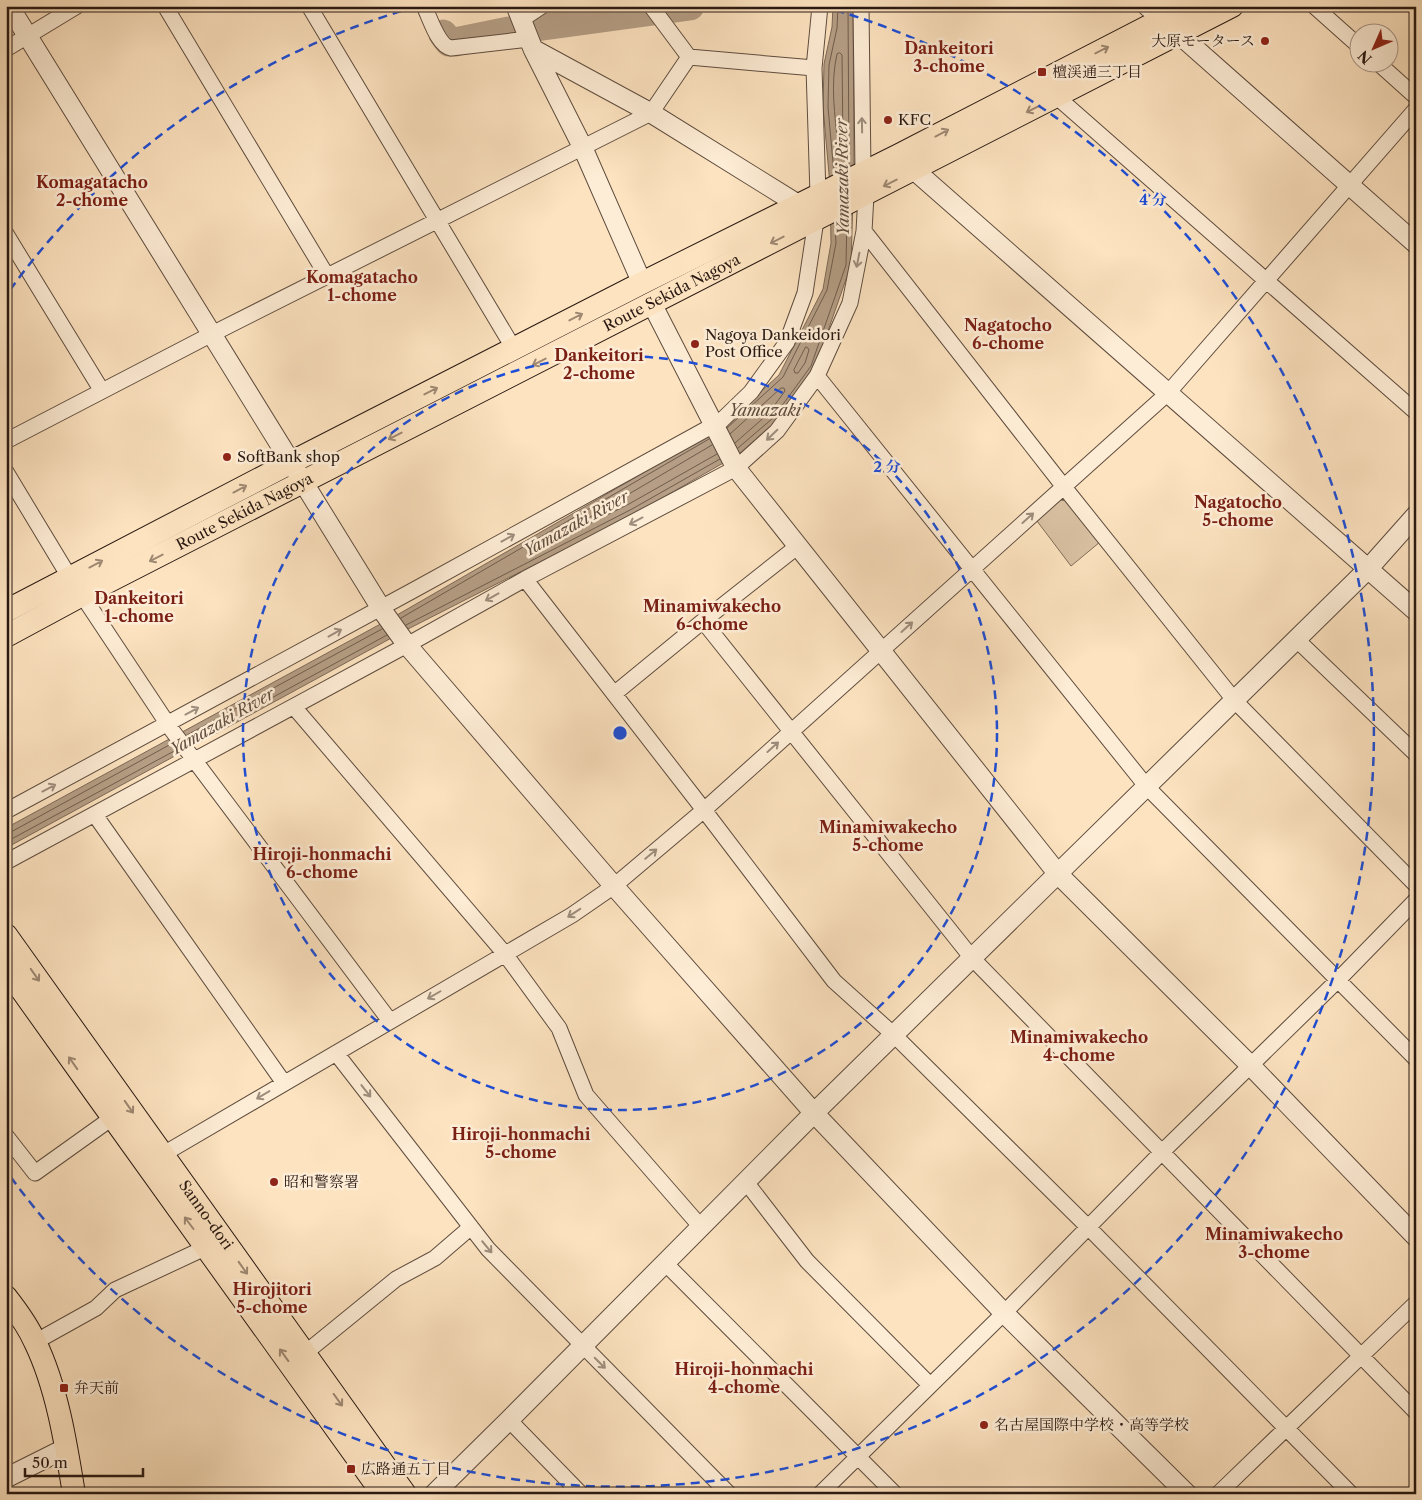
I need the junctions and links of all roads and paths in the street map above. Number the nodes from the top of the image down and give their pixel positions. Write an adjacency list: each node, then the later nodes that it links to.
1 (9, 6): 15 (street)
2 (77, 6): 15 (street)
3 (166, 6): 36 (street)
4 (309, 6): 32 (street)
5 (424, 6): 17 (street)
6 (542, 6): 13 (street)
7 (651, 6): 19 (street)
8 (820, 6): 20 (street)
9 (861, 6): 28 (street, one-way to 9)
10 (1188, 6): 14 (main road, Route Sekida Nagoya)
11 (1232, 6): 14 (main road, Route Sekida Nagoya)
12 (1314, 6): 16 (street)
13 (518, 13): 17 (street)
14 (1162, 20): 22 (main road, Route Sekida Nagoya); 27 (main road, Route Sekida Nagoya, one-way to 14); 29 (street)
15 (27, 36): 18 (street); 40 (street)
16 (1350, 37)
17 (531, 44): 25 (street); 26 (street)
18 (6, 49)
19 (689, 57): 20 (street); 25 (street)
20 (814, 68): 30 (street)
21 (1388, 72): 23 (street)
22 (1057, 97): 27 (main road, Route Sekida Nagoya, one-way to 27); 37 (street)
23 (1416, 97)
24 (1416, 108): 29 (street)
25 (651, 112): 26 (street); 30 (street)
26 (582, 146): 32 (street); 38 (street)
27 (906, 163): 28 (main road, Route Sekida Nagoya); 44 (street)
28 (864, 184): 30 (main road, Route Sekida Nagoya); 31 (main road, Route Sekida Nagoya); 33 (street)
29 (1348, 185): 35 (street); 37 (street)
30 (809, 200): 38 (main road, Route Sekida Nagoya)
31 (818, 219): 39 (main road, Route Sekida Nagoya, one-way to 39); 46 (street)
32 (437, 220): 36 (street); 41 (street)
33 (864, 231): 42 (street, one-way to 42); 52 (street)
34 (6, 234): 43 (street)
35 (1416, 244)
36 (328, 276): 40 (street)
37 (1265, 280): 44 (street); 45 (street)
38 (642, 283): 41 (main road, Route Sekida Nagoya, one-way to 38)
39 (652, 304): 46 (street); 51 (main road, Route Sekida Nagoya, one-way to 51)
40 (212, 334): 43 (street); 48 (street)
41 (514, 349): 48 (main road, Route Sekida Nagoya, one-way to 41)
42 (817, 376): 49 (street, one-way to 49); 55 (street)
43 (102, 391): 47 (street)
44 (1168, 393): 52 (street); 56 (street)
45 (1416, 412)
46 (715, 427): 49 (street); 59 (street, one-way to 46)
47 (6, 441)
48 (292, 462): 51 (street); 58 (main road, Route Sekida Nagoya, one-way to 48)
49 (734, 464): 54 (street); 57 (street, one-way to 57)
50 (6, 472): 58 (street)
51 (304, 483): 58 (main road, Route Sekida Nagoya, one-way to 58); 59 (street)
52 (1064, 487): 55 (street, one-way to 52); 68 (street)
53 (1416, 515): 56 (street)
54 (798, 546): 62 (street); 66 (street)
55 (972, 569): 66 (street, one-way to 55); 74 (street)
56 (1368, 569): 60 (street); 64 (street)
57 (525, 579): 65 (street, one-way to 65); 67 (street)
58 (76, 587): 61 (main road, Route Sekida Nagoya); 63 (main road, Route Sekida Nagoya); 70 (street)
59 (383, 610): 65 (street); 70 (street, one-way to 59)
60 (1416, 610)
61 (6, 611)
62 (703, 621): 67 (street); 71 (street)
63 (6, 636)
64 (1297, 640): 68 (street); 72 (street)
65 (407, 645): 69 (street); 81 (street)
66 (881, 651): 71 (street); 79 (street)
67 (614, 694): 75 (street)
68 (1235, 701): 74 (street); 80 (street)
69 (294, 707): 73 (street); 84 (street)
70 (169, 726): 73 (street); 76 (street, one-way to 70)
71 (791, 732): 75 (street, one-way to 71); 85 (street)
72 (1416, 754)
73 (195, 760): 77 (street); 88 (street)
74 (1147, 787): 79 (street); 87 (street)
75 (704, 810): 81 (street, one-way to 75); 89 (street)
76 (6, 811)
77 (95, 815): 78 (street); 93 (street)
78 (6, 862)
79 (1058, 874): 85 (street); 92 (street)
80 (1416, 885)
81 (614, 886): 84 (street, one-way to 84); 94 (street)
82 (1416, 900): 87 (street)
83 (6, 935): 98 (main road, Sanno-dori, one-way to 98)
84 (505, 954): 88 (street, one-way to 88); 100 (street)
85 (972, 958): 89 (street); 97 (street)
86 (6, 968): 95 (main road, Sanno-dori, one-way to 86)
87 (1338, 980): 91 (street); 92 (street)
88 (390, 1021): 90 (street)
89 (894, 1035): 94 (street); 101 (street)
90 (336, 1052): 93 (street); 102 (street, one-way to 102)
91 (1416, 1058)
92 (1250, 1065): 97 (street); 103 (street)
93 (284, 1083): 98 (street, one-way to 98)
94 (814, 1113): 99 (street); 108 (street)
95 (112, 1118): 96 (street); 98 (main road, Sanno-dori)
96 (6, 1136)
97 (1162, 1152): 101 (street); 112 (street)
98 (154, 1160): 104 (main road, Sanno-dori, one-way to 98); 111 (main road, Sanno-dori, one-way to 111)
99 (746, 1182): 100 (street); 113 (street)
100 (701, 1227): 105 (street)
101 (1088, 1227): 108 (street); 116 (street)
102 (471, 1228): 110 (street, one-way to 110); 111 (street)
103 (1416, 1237)
104 (207, 1247): 109 (street); 121 (main road, Sanno-dori, one-way to 104)
105 (665, 1263): 110 (street); 118 (street)
106 (6, 1297): 109 (main road)
107 (1416, 1303): 112 (street)
108 (1004, 1312): 113 (street); 128 (street)
109 (35, 1342): 117 (main road)
110 (583, 1346): 115 (street); 125 (street, one-way to 125)
111 (304, 1354): 122 (main road, Sanno-dori, one-way to 122)
112 (1360, 1356): 114 (street); 116 (street)
113 (930, 1385): 118 (street)
114 (1416, 1412)
115 (509, 1420): 123 (street); 124 (street)
116 (1286, 1428): 129 (street); 130 (street)
117 (66, 1448): 119 (street); 120 (main road)
118 (858, 1456): 126 (street); 127 (street)
119 (6, 1478)
120 (74, 1494)
121 (383, 1494)
122 (405, 1494)
123 (434, 1494)
124 (581, 1494)
125 (729, 1494)
126 (820, 1494)
127 (895, 1494)
128 (1187, 1494)
129 (1218, 1494)
130 (1350, 1494)

